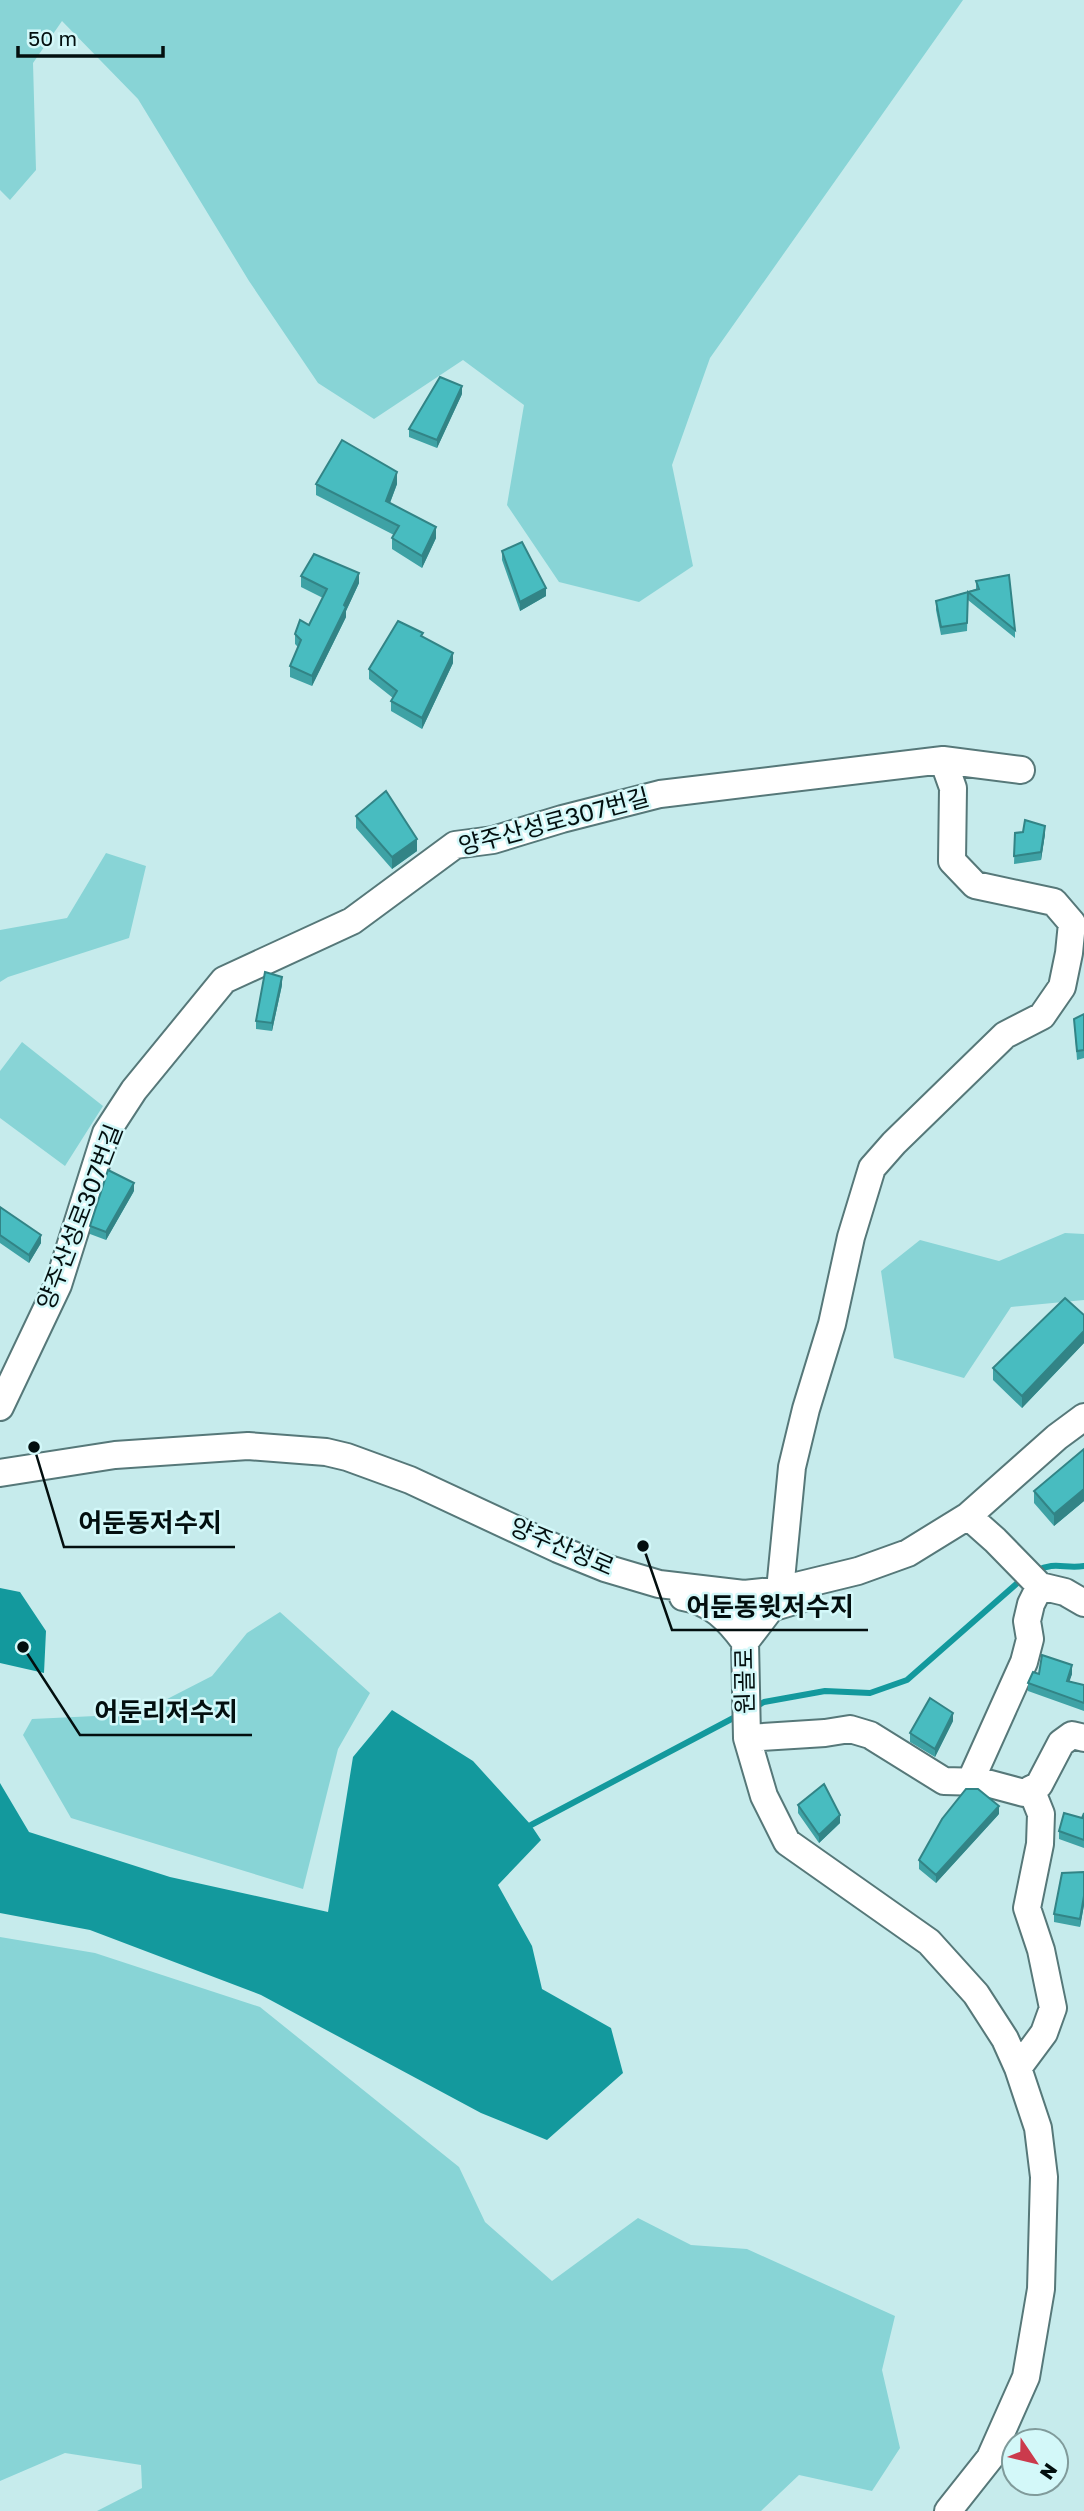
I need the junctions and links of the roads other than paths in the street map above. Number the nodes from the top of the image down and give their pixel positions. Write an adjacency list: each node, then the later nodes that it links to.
1 (943, 760): 2 (street, 양주산성로307번길); 3 (street, 양주산성로307번길); 10 (street)
2 (1021, 770)
3 (0, 1407)
4 (1084, 1416): 6 (street, 양주산성로)
5 (0, 1473): 8 (street, 양주산성로)
6 (968, 1516): 7 (street, 양주산성로); 9 (street)
7 (858, 1571): 10 (street, 양주산성로); 13 (street)
8 (626, 1574): 11 (street, 양주산성로); 13 (street)
9 (1032, 1578): 12 (street); 16 (street)
10 (780, 1590): 11 (street, 양주산성로)
11 (744, 1594): 13 (street, 원골로)
12 (1084, 1603)
13 (745, 1642): 14 (street, 원골로)
14 (746, 1732): 16 (street); 18 (street, 원골로)
15 (1084, 1738): 17 (street)
16 (970, 1782): 17 (street)
17 (1031, 1789): 18 (street)
18 (1018, 2068): 19 (street, 원골로)
19 (948, 2511)

